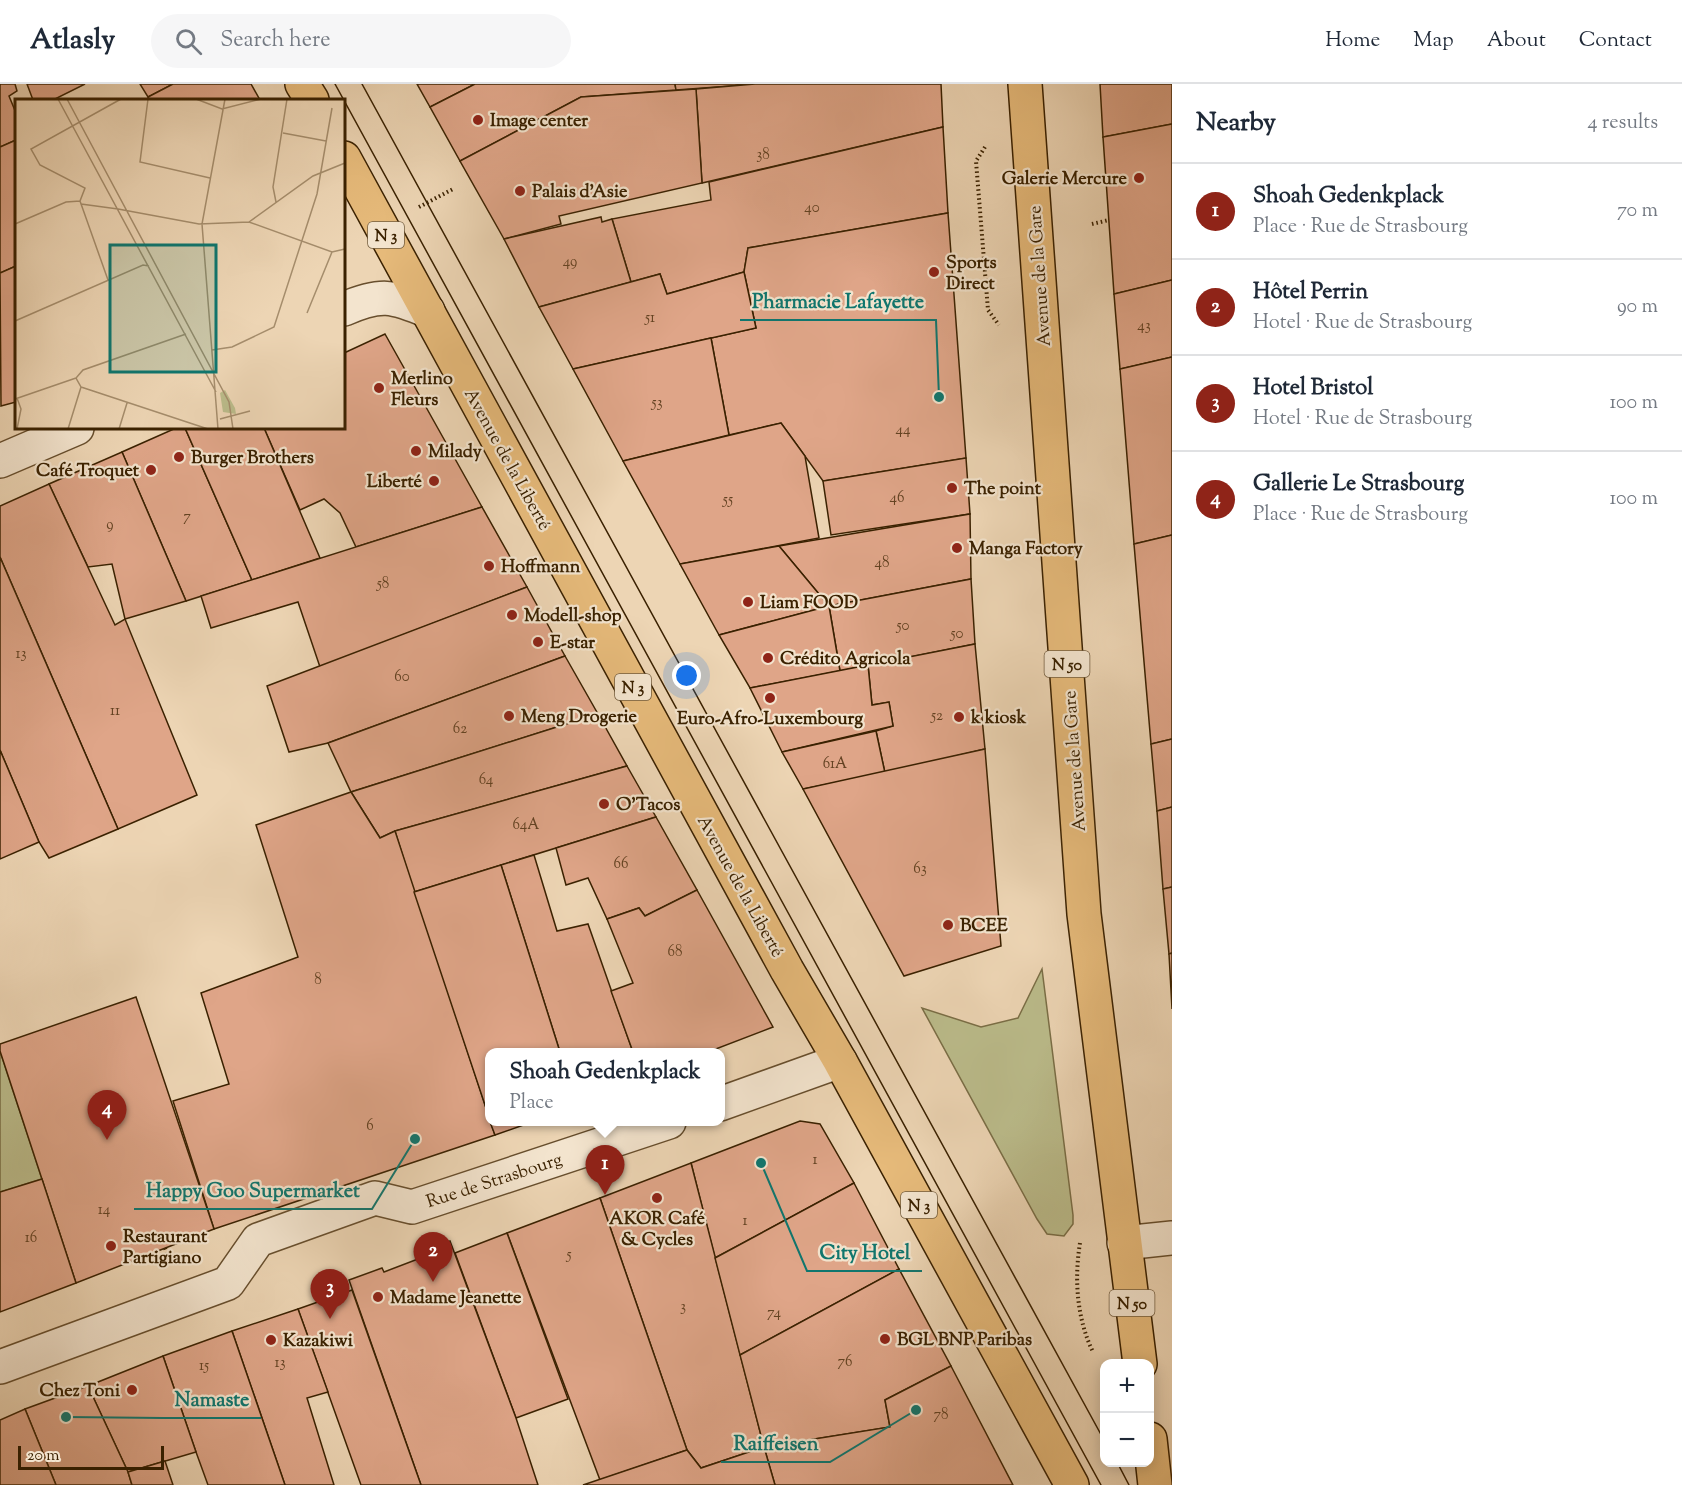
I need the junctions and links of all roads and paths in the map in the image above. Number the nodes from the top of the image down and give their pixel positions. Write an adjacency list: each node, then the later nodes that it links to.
1 (302, 84): 3 (main road)
2 (1025, 84): 15 (main road, Avenue de la Gare / N 50)
3 (311, 99)
4 (345, 160): 8 (main road, Avenue de la Liberté / N 3)
5 (1109, 220): 6 (path)
6 (1092, 224)
7 (345, 309): 8 (street)
8 (428, 311): 11 (main road, Avenue de la Liberté / N 3)
9 (74, 429): 10 (street)
10 (0, 461)
11 (840, 1060): 12 (street); 19 (main road, Avenue de la Liberté / N 3)
12 (725, 1102)
13 (657, 1126): 17 (street, Rue de Strasbourg)
14 (1172, 1238): 15 (street)
15 (1124, 1243): 16 (main road, Avenue de la Gare / N 50)
16 (1139, 1359)
17 (0, 1366)
18 (1153, 1467): 20 (main road)
19 (1072, 1485)
20 (1155, 1485)

